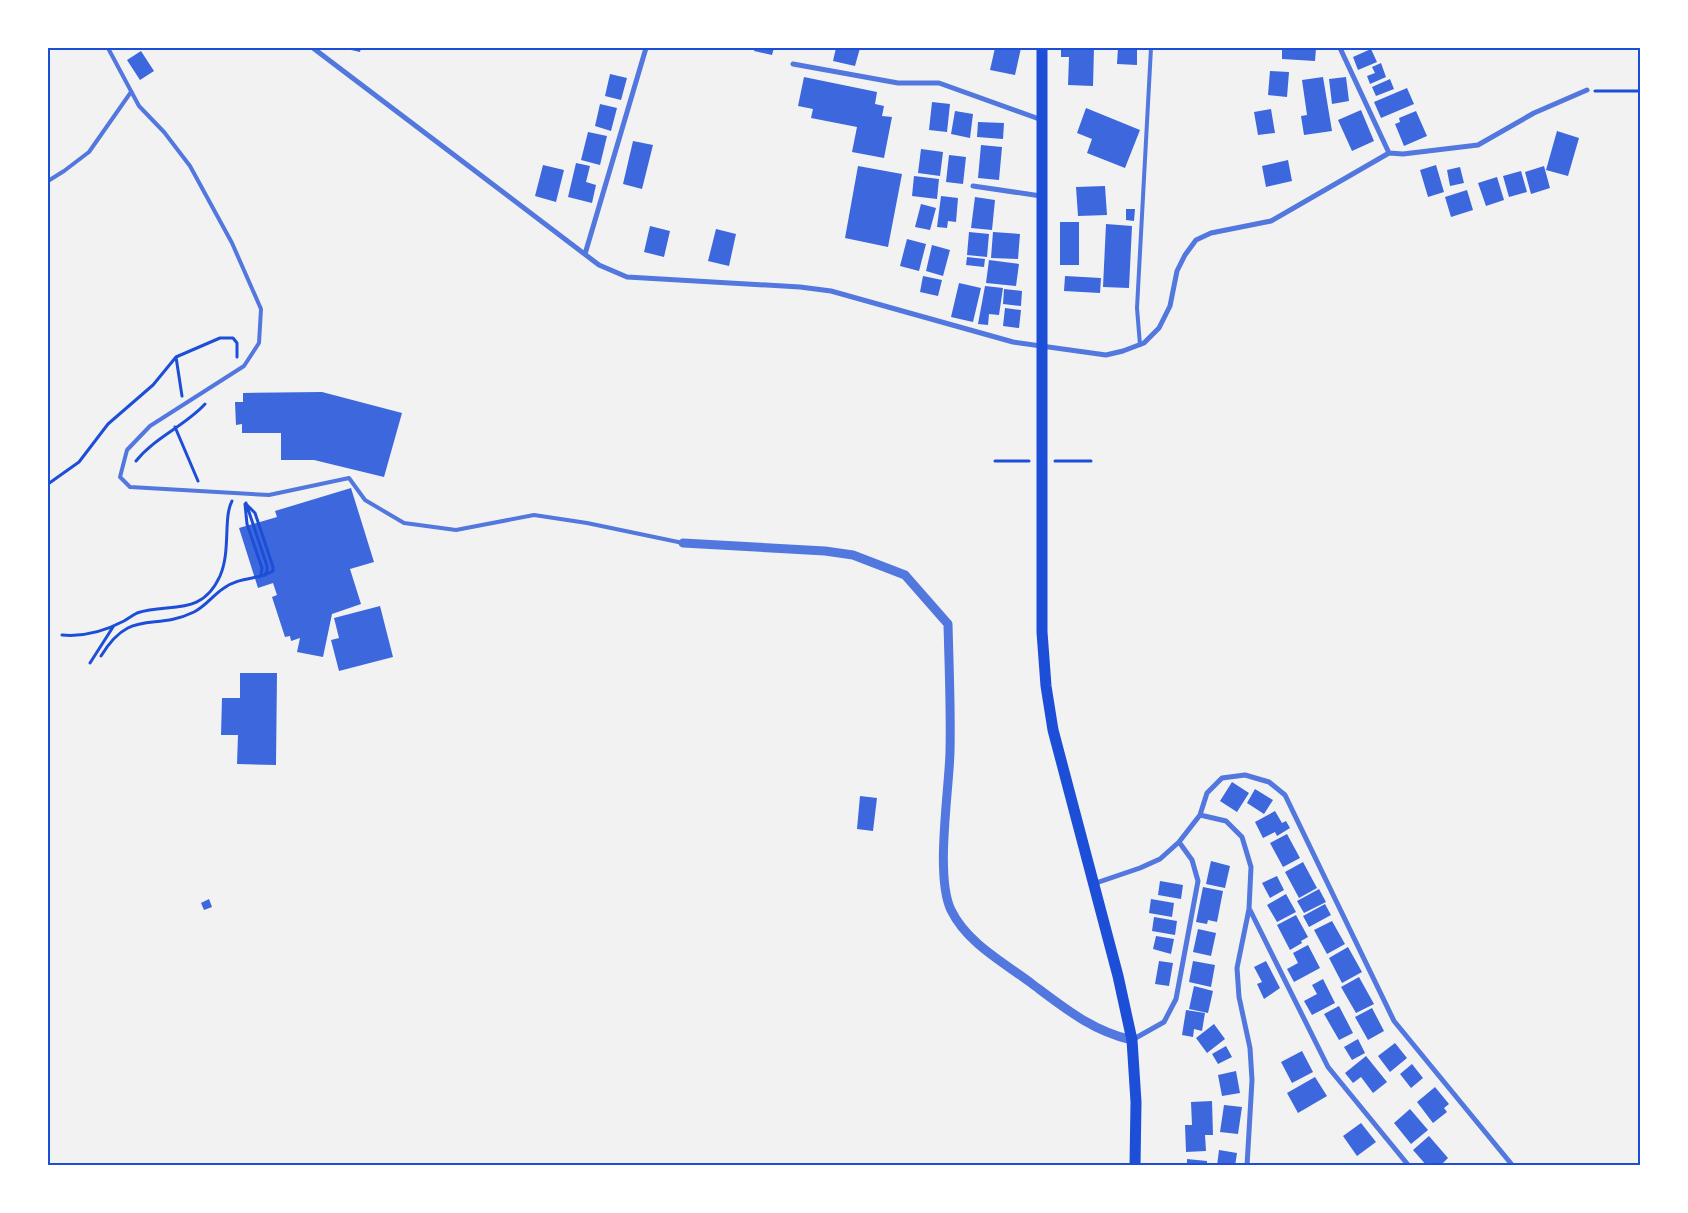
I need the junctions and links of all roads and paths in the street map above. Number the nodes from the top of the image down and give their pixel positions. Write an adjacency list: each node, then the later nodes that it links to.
1 (108, 48): 10 (lane)
2 (313, 48): 16 (street)
3 (646, 48): 16 (street)
4 (1042, 48): 11 (highway)
5 (1151, 48): 17 (lane)
6 (1340, 48): 12 (street)
7 (793, 64): 11 (street)
8 (1587, 90): 9 (path); 12 (street)
9 (1640, 91)
10 (131, 92): 13 (lane); 20 (lane)
11 (1043, 120): 15 (highway)
12 (1390, 153): 17 (street)
13 (48, 180)
14 (973, 186): 15 (street)
15 (1043, 197): 18 (highway)
16 (585, 254): 18 (street)
17 (1140, 345): 18 (street)
18 (1043, 347): 40 (highway)
19 (176, 357): 20 (path); 22 (path); 28 (path)
20 (223, 379): 22 (lane)
21 (207, 402): 23 (path)
22 (183, 404): 23 (path); 29 (lane)
23 (176, 428): 24 (path); 26 (path)
24 (133, 464)
25 (191, 481): 26 (path)
26 (198, 481): 27 (path); 29 (path)
27 (204, 482)
28 (48, 484)
29 (204, 493): 30 (lane)
30 (239, 495): 31 (path); 32 (lane)
31 (245, 502): 33 (path); 33 (path); 34 (path)
32 (683, 543): 42 (street)
33 (263, 575): 36 (path)
34 (115, 625): 35 (path); 37 (path)
35 (62, 635)
36 (101, 656)
37 (90, 663)
38 (1200, 815): 39 (street); 41 (street); 46 (street)
39 (1179, 842): 40 (street); 42 (street)
40 (1092, 884): 42 (highway)
41 (1249, 909): 44 (street); 45 (street)
42 (1132, 1040): 43 (highway)
43 (1135, 1166)
44 (1247, 1166)
45 (1409, 1166)
46 (1513, 1166)

